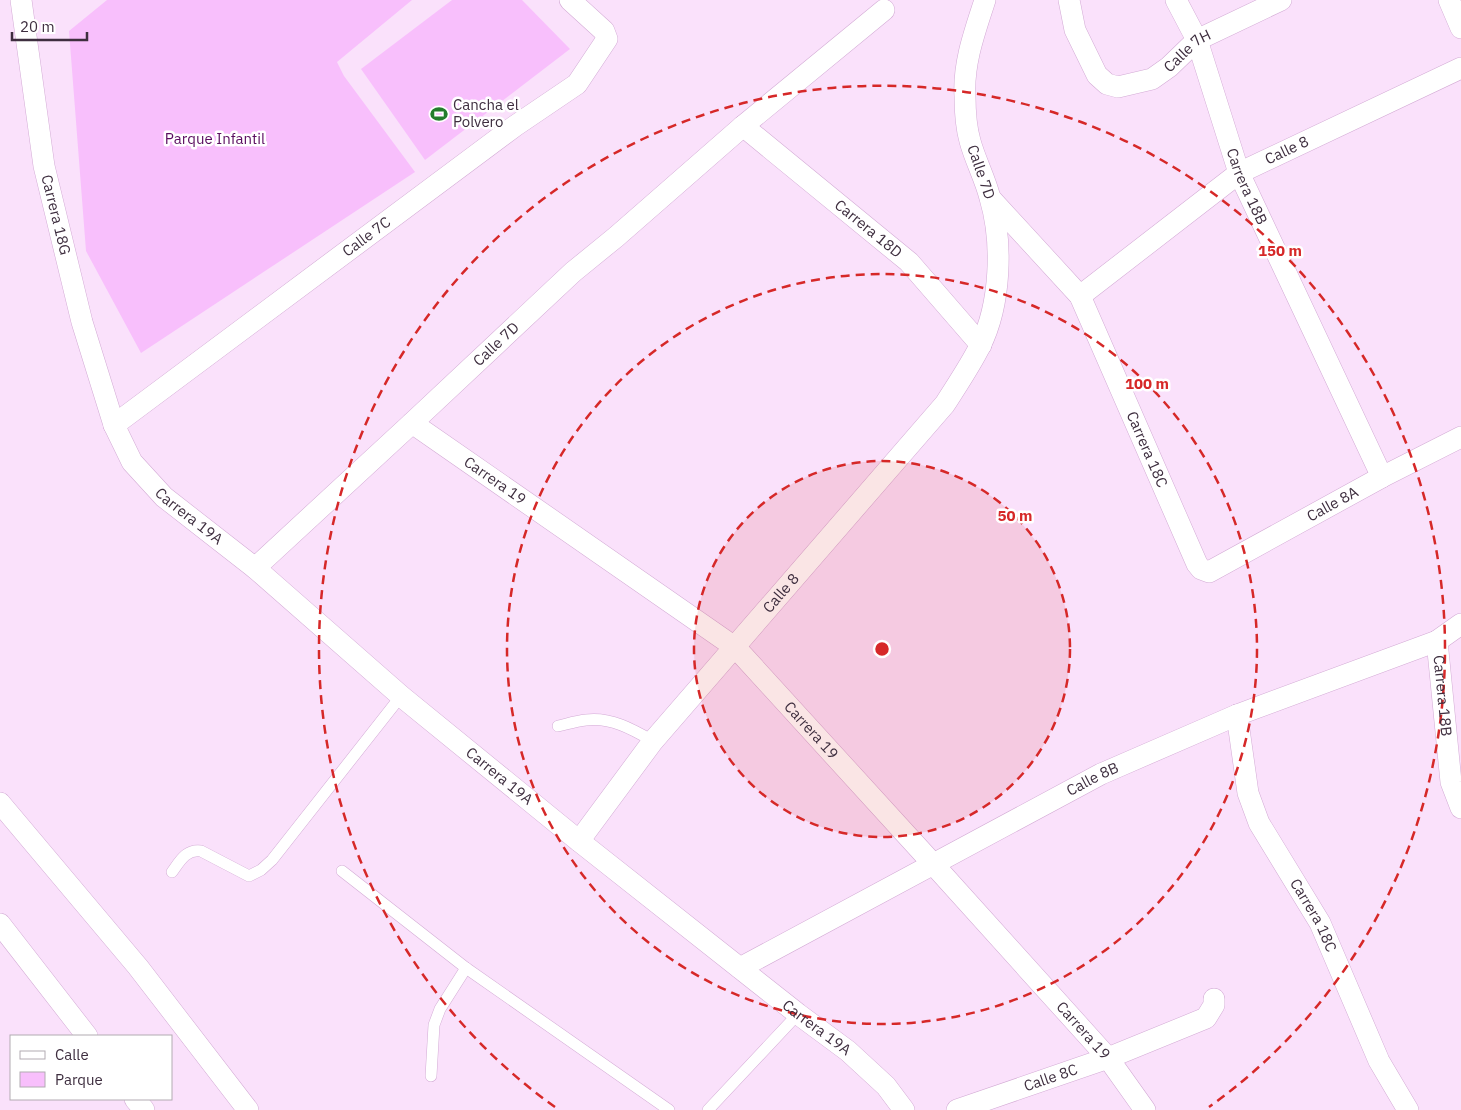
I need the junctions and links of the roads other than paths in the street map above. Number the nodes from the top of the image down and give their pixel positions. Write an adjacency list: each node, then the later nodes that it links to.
1 (21, 0): 18 (street, Carrera 18G)
2 (570, 0): 18 (street, Calle 7C)
3 (985, 0): 14 (street, Calle 7D)
4 (1069, 0): 10 (street, Calle 7H)
5 (1176, 0): 10 (street, Carrera 18B)
6 (1281, 0): 10 (street, Calle 7H)
7 (1448, 0): 9 (street)
8 (884, 10): 12 (street, Calle 7D)
9 (1461, 28)
10 (1197, 40): 13 (street, Carrera 18B)
11 (1461, 68): 13 (street, Calle 8)
12 (743, 126): 16 (street, Carrera 18D); 17 (street, Calle 7D)
13 (1239, 173): 15 (street, Calle 8); 20 (street, Carrera 18B)
14 (991, 198): 15 (street, Carrera 18C); 16 (street, Calle 7D)
15 (1080, 296): 22 (street, Carrera 18C)
16 (981, 345): 25 (street, Calle 8)
17 (412, 423): 21 (street, Calle 7D); 25 (street, Carrera 19)
18 (114, 425): 21 (street, Carrera 19A)
19 (1461, 437): 20 (street, Calle 8A)
20 (1382, 477): 22 (street, Calle 8A)
21 (255, 568): 26 (street, Carrera 19A)
22 (1205, 571)
23 (1461, 624): 24 (street, Calle 8B)
24 (1437, 641): 27 (street, Calle 8B); 31 (street, Carrera 18B)
25 (736, 648): 29 (street, Calle 8); 33 (street, Carrera 19)
26 (402, 696): 32 (street, Carrera 19A); 34 (lane)
27 (1237, 715): 33 (street, Calle 8B); 52 (street, Carrera 18C)
28 (558, 726): 29 (lane)
29 (654, 741): 32 (street, Calle 8)
30 (0, 803): 46 (street)
31 (1461, 808)
32 (578, 841): 38 (street, Carrera 19A)
33 (934, 864): 38 (street, Calle 8B); 42 (street, Carrera 19)
34 (172, 872)
35 (342, 872): 37 (lane)
36 (0, 924): 41 (street)
37 (466, 968): 43 (lane); 47 (lane)
38 (740, 968): 40 (street, Carrera 19A)
39 (1214, 999): 42 (street, Calle 8C)
40 (798, 1014): 48 (lane); 49 (street, Carrera 19A)
41 (86, 1035)
42 (1108, 1058): 50 (street, Calle 8C); 51 (street, Carrera 19)
43 (431, 1076)
44 (136, 1100): 45 (street)
45 (144, 1110)
46 (248, 1110)
47 (669, 1110)
48 (708, 1110)
49 (904, 1110)
50 (957, 1110)
51 (1145, 1110)
52 (1408, 1110)

